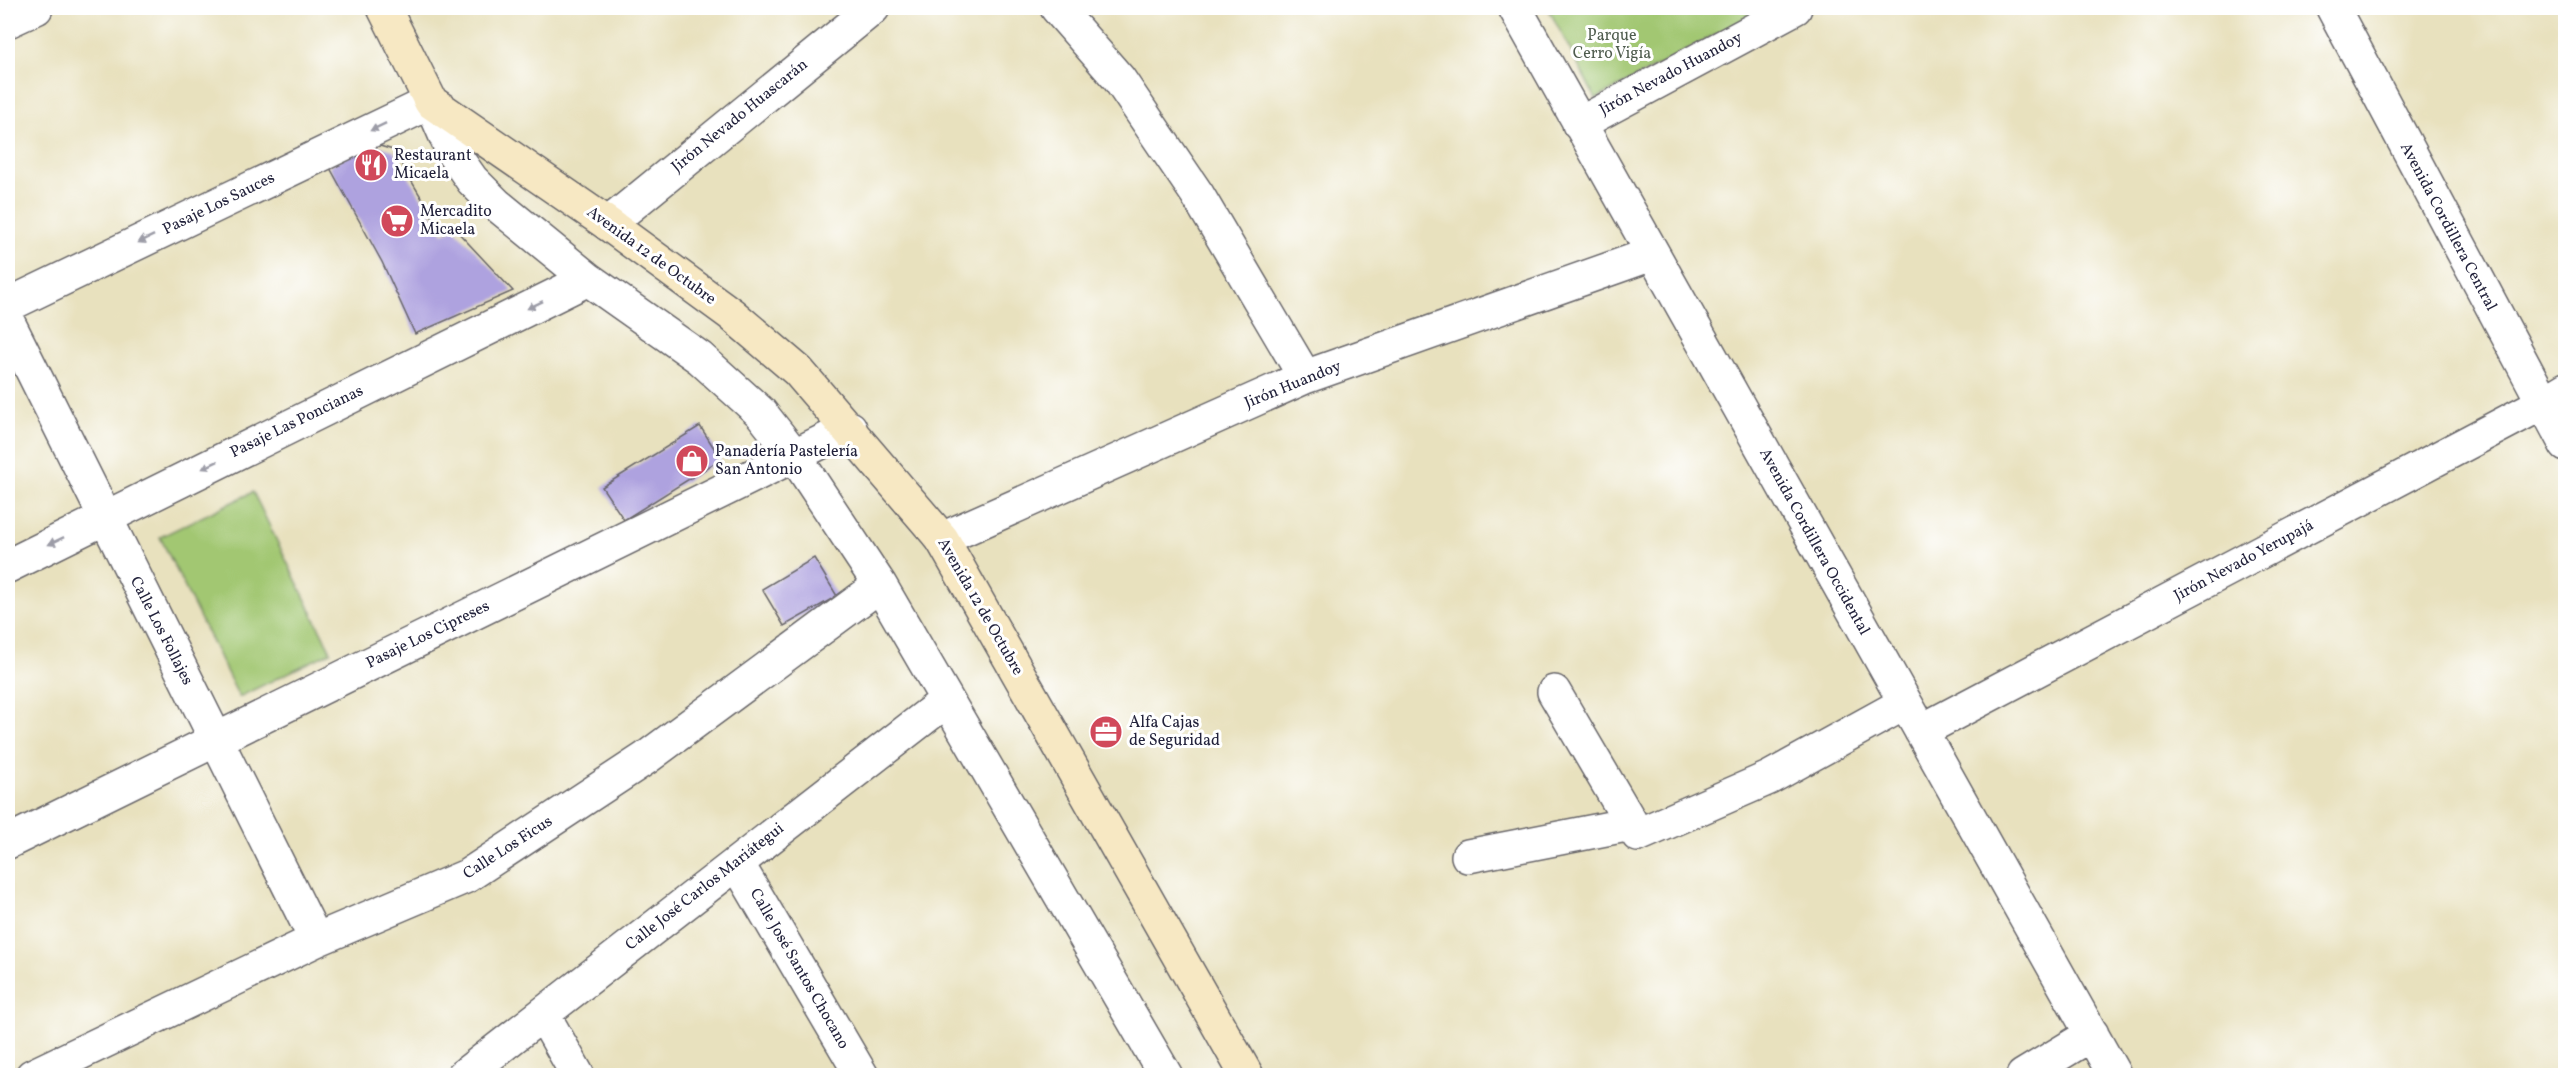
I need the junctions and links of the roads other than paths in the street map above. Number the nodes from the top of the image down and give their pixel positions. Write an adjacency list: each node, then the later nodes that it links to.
1 (36, 8): 8 (street)
2 (384, 8): 9 (street, Avenida 12 de Octubre)
3 (873, 8): 11 (street, Jirón Nevado Huascarán)
4 (1057, 8): 16 (street)
5 (1515, 8): 10 (street, Avenida Cordillera Occidental)
6 (1795, 8): 10 (street, Jirón Nevado Huandoy)
7 (2332, 8): 17 (street, Avenida Cordillera Central)
8 (8, 21)
9 (431, 102): 11 (street, Avenida 12 de Octubre); 13 (street, Avenida 12 de Octubre); 14 (street, Pasaje Los Sauces, one-way to 14)
10 (1579, 124): 12 (street, Avenida Cordillera Occidental)
11 (608, 224): 18 (street, Avenida 12 de Octubre)
12 (1652, 254): 16 (street, Jirón Huandoy); 27 (street, Avenida Cordillera Occidental)
13 (588, 279): 20 (street, Avenida 12 de Octubre); 21 (street, Pasaje Las Poncianas, one-way to 21)
14 (8, 305)
15 (8, 322): 21 (street, Calle Los Follajes)
16 (1305, 377): 22 (street, Jirón Huandoy)
17 (2553, 396): 19 (street, Avenida Cordillera Central); 28 (street, Jirón Nevado Yerupajá)
18 (850, 428): 20 (street, Pasaje Los Cipreses); 22 (street, Avenida 12 de Octubre)
19 (2565, 445)
20 (794, 455): 24 (street, Avenida 12 de Octubre); 29 (street, Pasaje Los Cipreses)
21 (104, 517): 23 (street, Pasaje Las Poncianas, one-way to 23); 29 (street, Calle Los Follajes)
22 (942, 539): 42 (street, Avenida 12 de Octubre)
23 (8, 566)
24 (880, 585): 26 (street, Avenida 12 de Octubre); 34 (street, Calle Los Ficus)
25 (1554, 692): 30 (street)
26 (947, 700): 33 (street, Calle José Carlos Mariátegui); 41 (street, Avenida 12 de Octubre)
27 (1905, 703): 28 (street, Avenida Cordillera Occidental); 30 (street)
28 (1921, 731): 36 (street, Avenida Cordillera Occidental)
29 (215, 740): 31 (street, Pasaje Los Cipreses); 34 (street, Calle Los Follajes)
30 (1631, 824): 32 (street)
31 (8, 842)
32 (1468, 856)
33 (737, 863): 35 (street, Calle José Carlos Mariátegui); 40 (street, Calle José Santos Chocano)
34 (316, 940): 37 (street, Calle Los Ficus)
35 (543, 1014): 38 (street, Calle José Carlos Mariátegui); 39 (street)
36 (2092, 1034): 43 (street); 44 (street, Avenida Cordillera Occidental)
37 (32, 1076)
38 (463, 1076)
39 (578, 1076)
40 (862, 1076)
41 (1166, 1076)
42 (1247, 1076)
43 (2023, 1076)
44 (2115, 1076)

